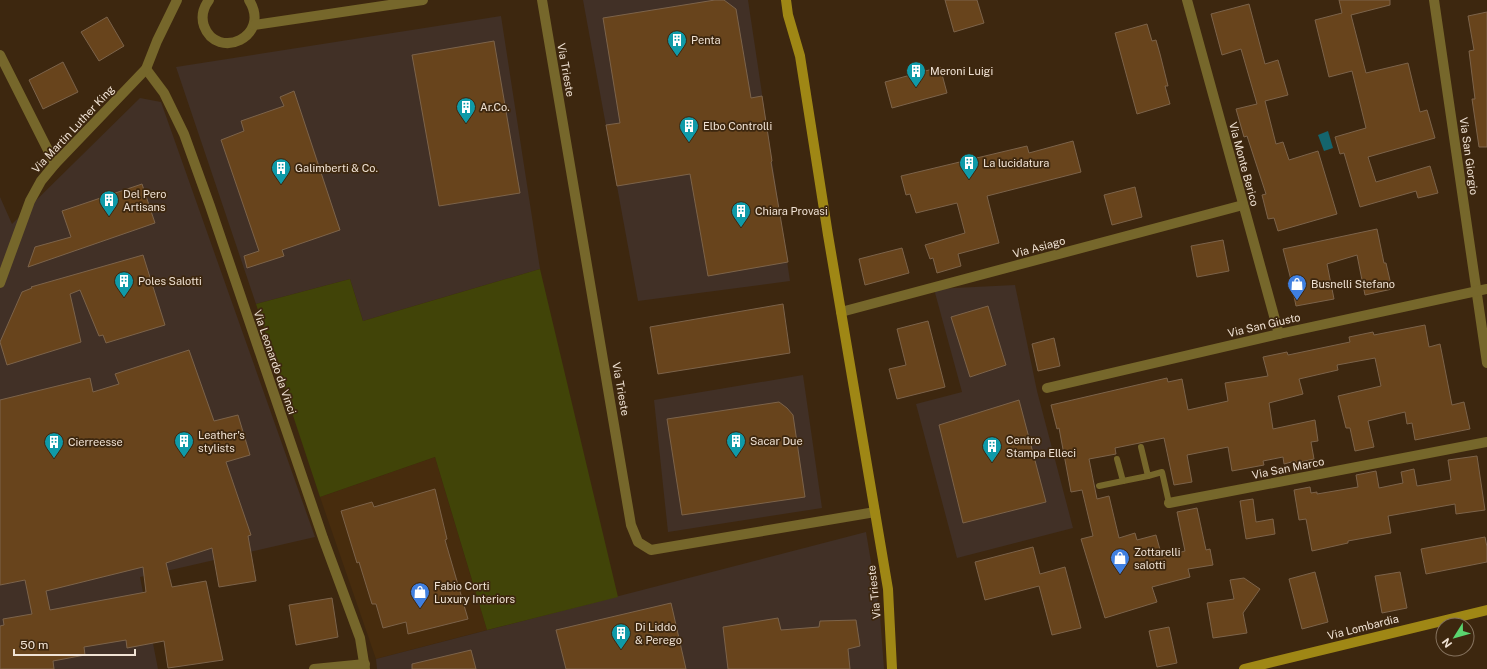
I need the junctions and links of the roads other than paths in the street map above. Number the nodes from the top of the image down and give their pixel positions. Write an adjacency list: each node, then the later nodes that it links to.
1 (177, 0): 13 (street, Via Martin Luther King)
2 (209, 0): 11 (street)
3 (249, 0): 11 (street)
4 (423, 0): 11 (street)
5 (542, 0): 29 (street, Via Trieste)
6 (779, 0): 10 (street)
7 (786, 0): 10 (street)
8 (1187, 0): 15 (street, Via Monte Berico)
9 (1434, 0): 17 (street, Via San Giorgio)
10 (788, 15): 18 (street, Via Trieste)
11 (254, 25)
12 (0, 55): 14 (street)
13 (146, 69): 14 (street, Via Martin Luther King); 31 (street, Via Leonardo da Vinci)
14 (55, 164): 16 (street, Via Martin Luther King)
15 (1243, 205): 18 (street, Via Asiago); 19 (street, Via Monte Berico)
16 (0, 282)
17 (1482, 290): 19 (street, Via San Giusto); 20 (street, Via San Giorgio)
18 (841, 312): 29 (street, Via Trieste)
19 (1279, 334): 21 (street, Via San Giusto)
20 (1487, 363)
21 (1047, 388)
22 (1487, 442): 28 (street, Via San Marco)
23 (1141, 447): 25 (lane)
24 (1117, 459): 26 (lane)
25 (1148, 476): 26 (lane); 28 (lane, Via San Marco)
26 (1123, 481): 27 (lane)
27 (1099, 486)
28 (1169, 503)
29 (875, 512): 33 (street, Via Trieste)
30 (1487, 610): 34 (street, Via Lombardia)
31 (365, 666): 32 (street)
32 (314, 669)
33 (892, 669)
34 (1244, 669)

